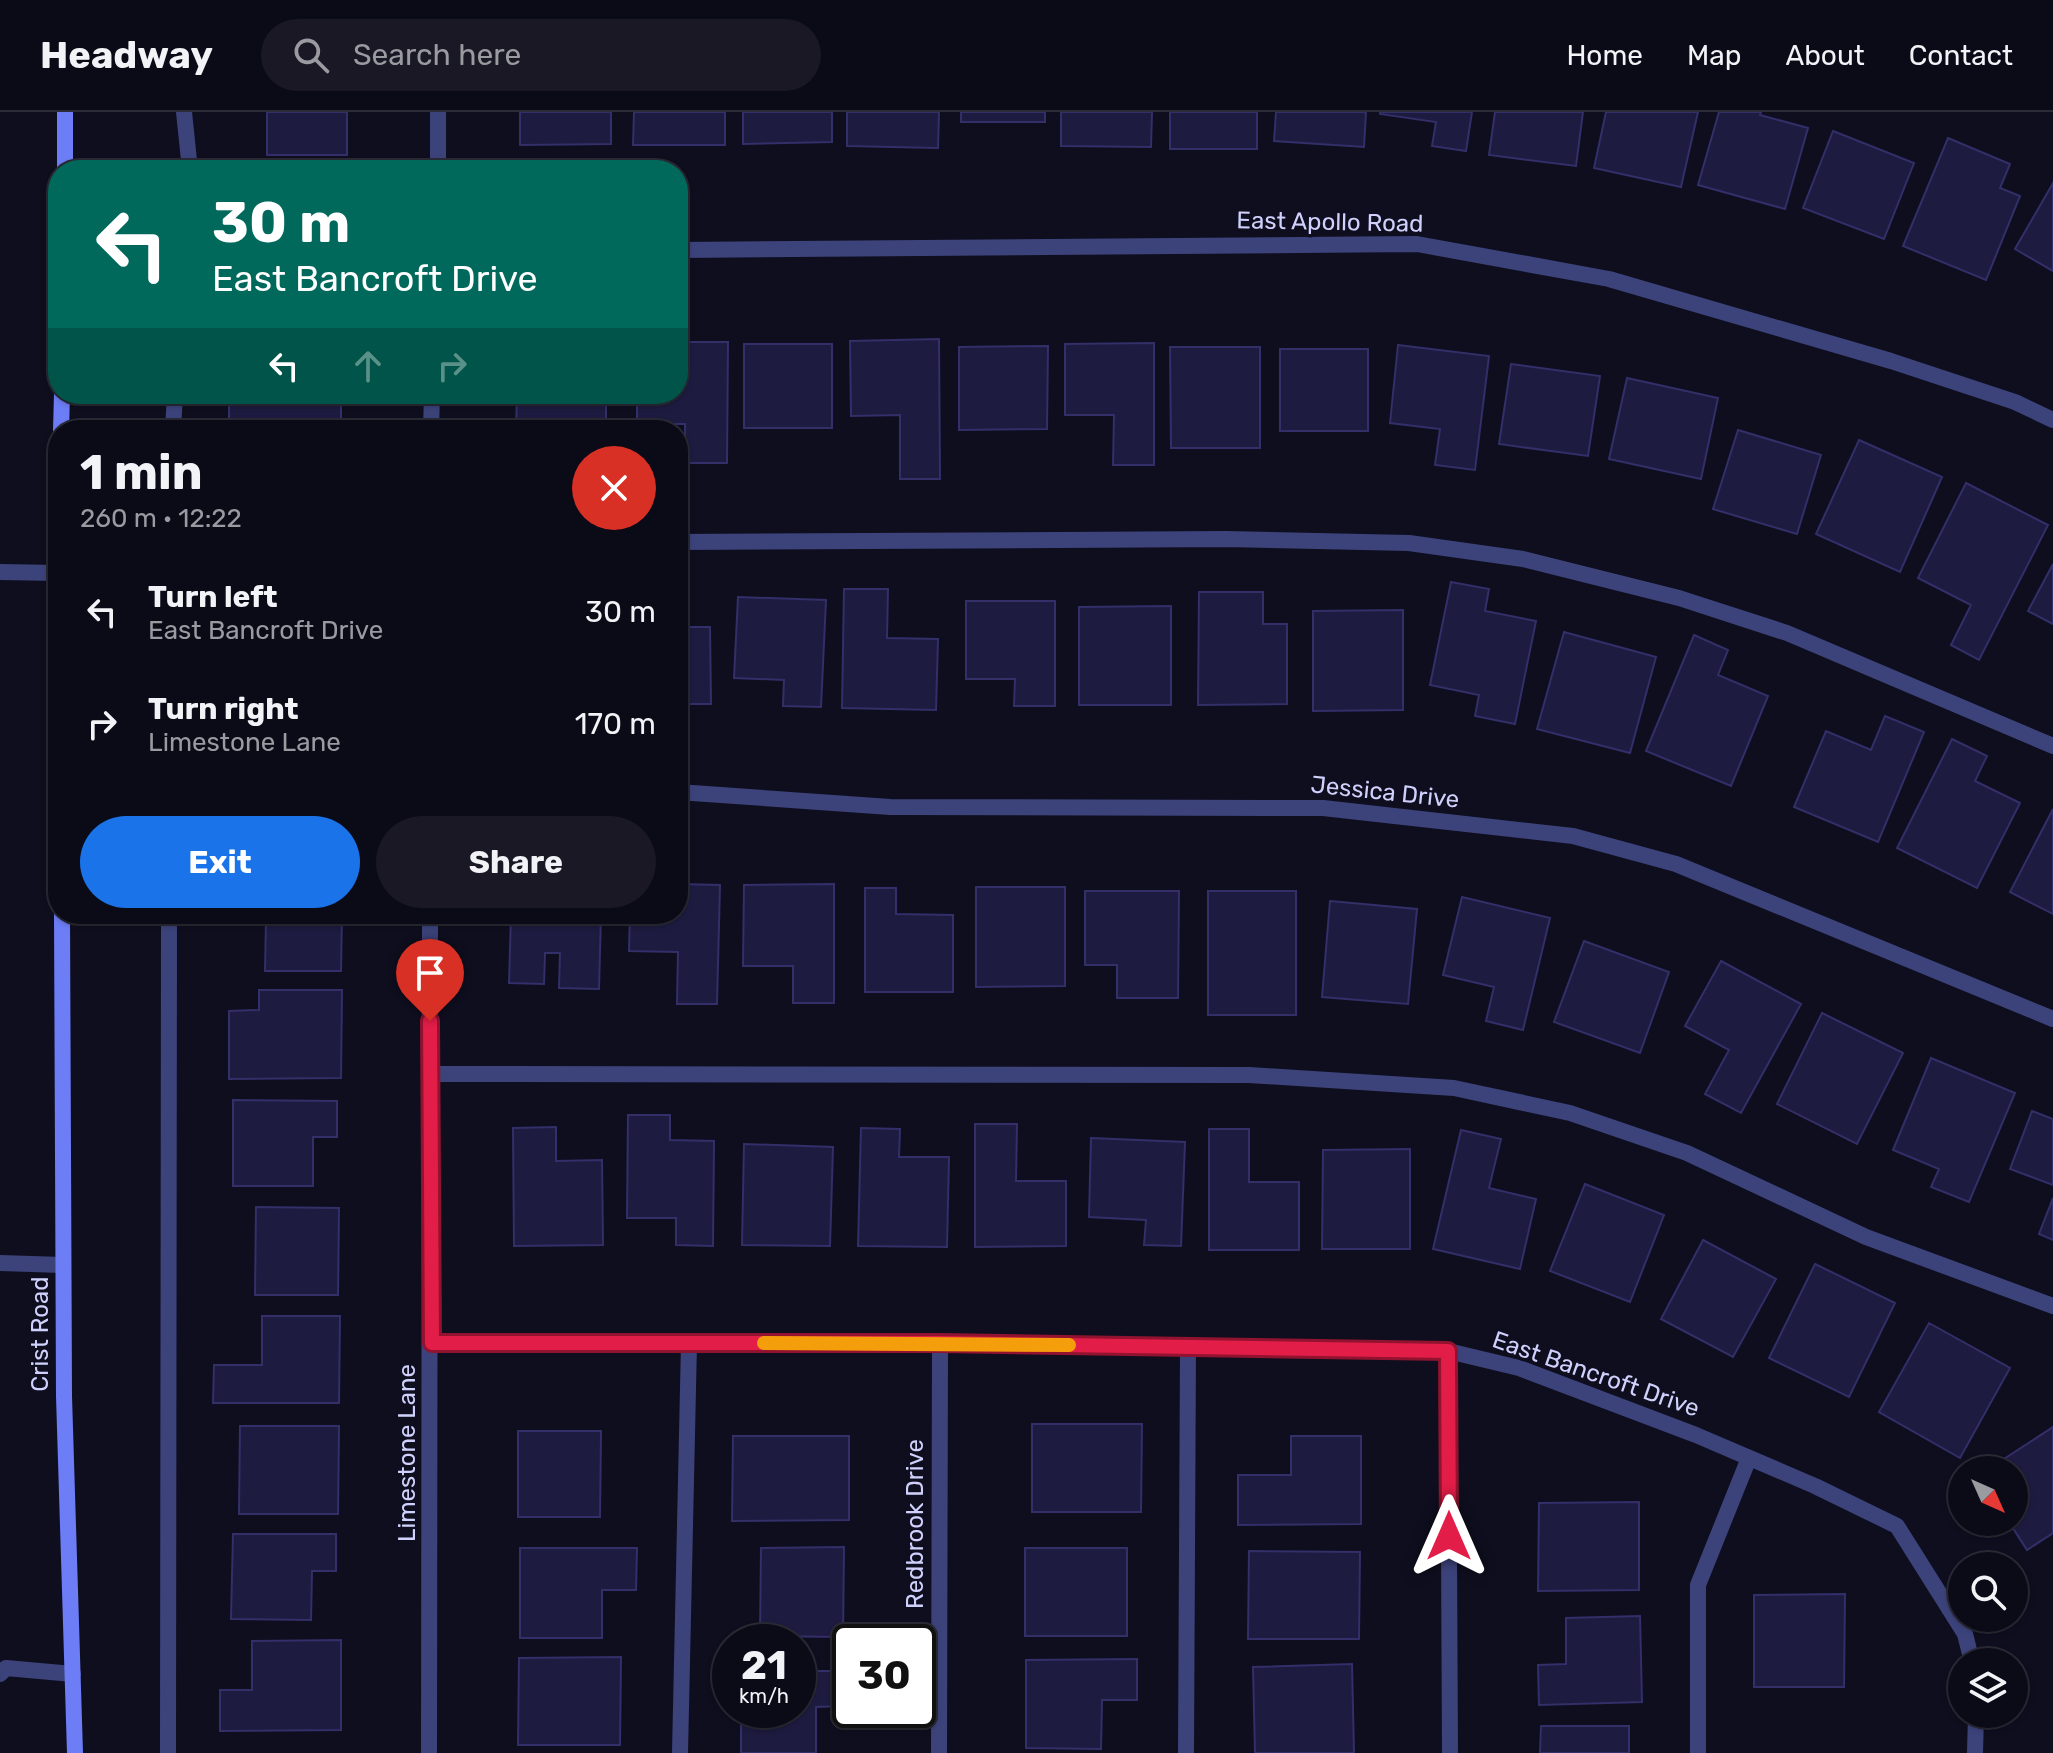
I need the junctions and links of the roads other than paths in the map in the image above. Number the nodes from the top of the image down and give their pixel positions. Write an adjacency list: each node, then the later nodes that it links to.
1 (65, 112): 4 (street)
2 (184, 112): 5 (street)
3 (438, 112): 6 (street)
4 (65, 160)
5 (189, 160)
6 (438, 160)
7 (688, 250): 8 (street, East Apollo Road)
8 (2053, 420)
9 (688, 542): 12 (street)
10 (0, 572): 11 (street)
11 (48, 573)
12 (2053, 746)
13 (688, 793): 17 (street, Jessica Drive)
14 (62, 924): 20 (street, Crist Road)
15 (169, 924): 33 (street)
16 (430, 924): 18 (street, Limestone Lane)
17 (2053, 1019)
18 (430, 1074): 21 (street); 22 (street, Limestone Lane)
19 (0, 1263): 20 (street)
20 (63, 1265): 30 (street, Crist Road)
21 (2053, 1306)
22 (432, 1343): 23 (street, East Bancroft Drive); 34 (street, Limestone Lane)
23 (689, 1343): 24 (street, East Bancroft Drive); 35 (street)
24 (940, 1343): 25 (street, East Bancroft Drive); 36 (street, Redbrook Drive)
25 (1188, 1347): 26 (street, East Bancroft Drive); 37 (street)
26 (1448, 1351): 27 (street, East Bancroft Drive); 38 (street)
27 (1749, 1458): 28 (street, East Bancroft Drive); 39 (street)
28 (1968, 1648)
29 (0, 1674): 30 (street)
30 (73, 1674): 32 (street, Crist Road)
31 (1976, 1728): 40 (street)
32 (75, 1753)
33 (168, 1753)
34 (429, 1753)
35 (680, 1753)
36 (939, 1753)
37 (1186, 1753)
38 (1450, 1753)
39 (1698, 1753)
40 (1975, 1753)

